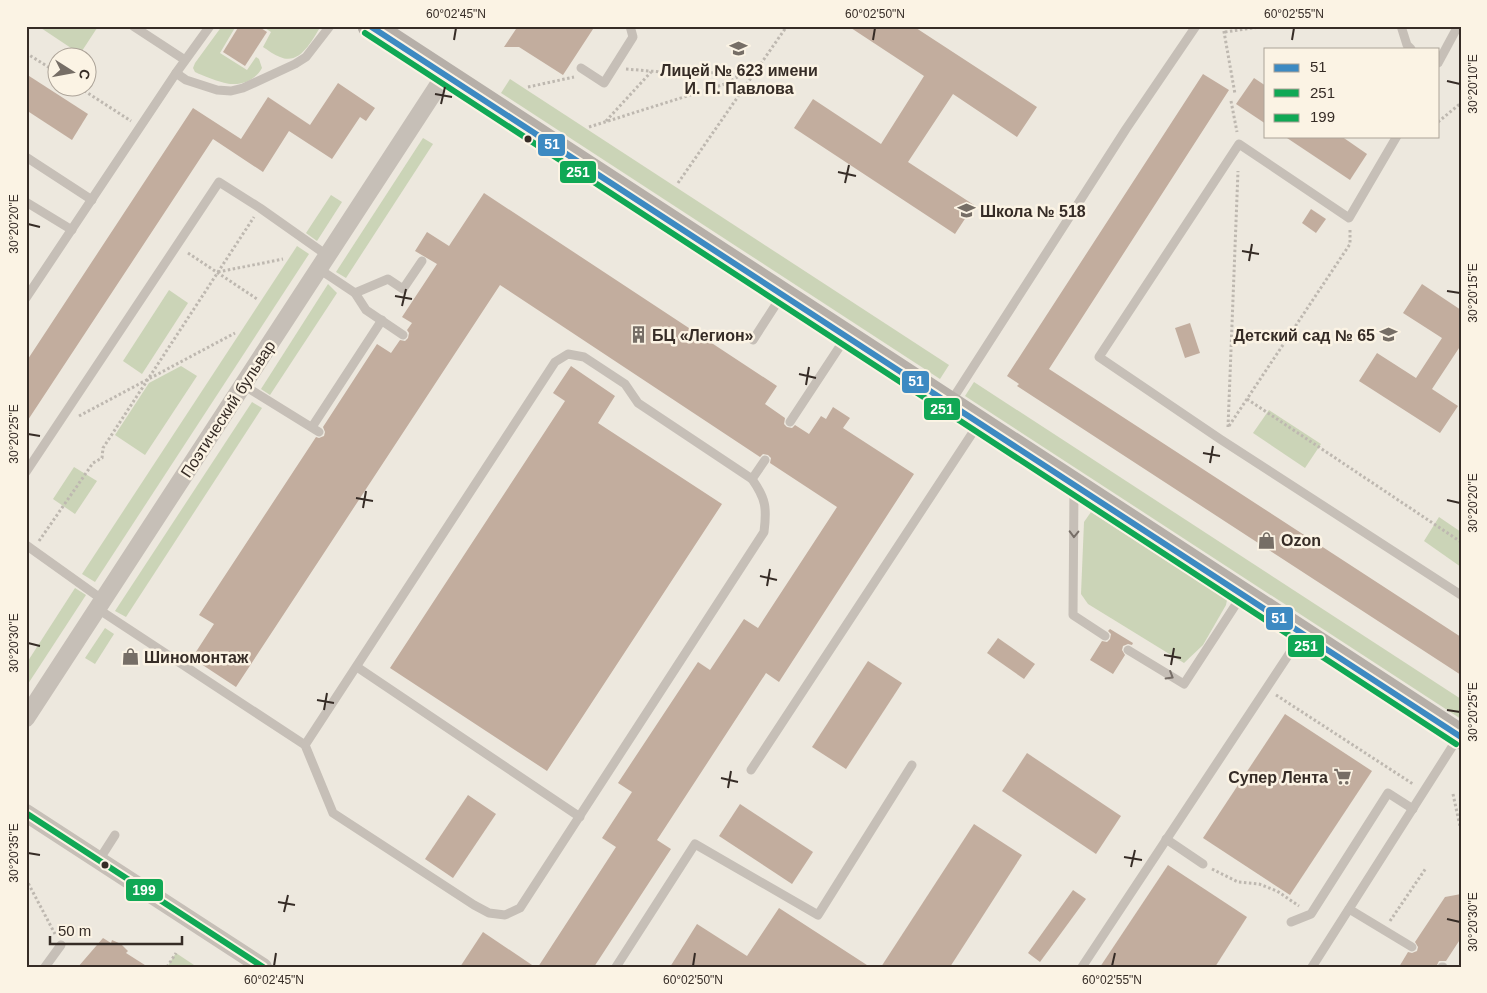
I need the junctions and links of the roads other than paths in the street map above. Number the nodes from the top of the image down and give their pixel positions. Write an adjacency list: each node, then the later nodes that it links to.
1 (134, 26): 11 (lane)
2 (210, 26): 11 (lane)
3 (330, 26): 13 (lane)
4 (370, 26): 14 (street)
5 (630, 26): 12 (lane)
6 (1196, 26): 30 (lane)
7 (1401, 26): 9 (lane)
8 (1458, 26): 10 (lane)
9 (1410, 48)
10 (1440, 59)
11 (185, 60): 13 (lane)
12 (581, 68)
13 (176, 73): 17 (lane)
14 (446, 76): 21 (street, Поэтический бульвар); 23 (street)
15 (1396, 138): 39 (lane)
16 (26, 156): 17 (lane)
17 (92, 200): 19 (lane)
18 (26, 202): 19 (lane)
19 (72, 230): 24 (lane)
20 (422, 261): 22 (lane)
21 (323, 263): 22 (lane); 29 (street, Поэтический бульвар); 34 (lane)
22 (355, 293): 25 (lane)
23 (782, 295): 27 (street); 28 (lane)
24 (26, 298)
25 (382, 320): 26 (lane); 29 (lane)
26 (404, 335)
27 (846, 337): 30 (street); 31 (lane)
28 (753, 340)
29 (244, 385): 40 (street, Поэтический бульвар)
30 (949, 403): 32 (street)
31 (790, 422)
32 (979, 423): 36 (street); 49 (lane)
33 (765, 460): 35 (lane)
34 (26, 472)
35 (752, 479): 44 (lane); 52 (lane)
36 (1074, 485): 38 (street); 42 (lane, one-way to 42)
37 (29, 548): 40 (lane)
38 (1242, 595): 41 (street); 43 (lane, one-way to 38)
39 (1461, 595)
40 (101, 604): 45 (street, Поэтический бульвар); 47 (lane)
41 (1302, 634): 46 (street); 54 (lane)
42 (1105, 636)
43 (1128, 650)
44 (357, 666): 47 (lane); 52 (lane)
45 (26, 718)
46 (1460, 737): 50 (lane)
47 (305, 745): 52 (lane)
48 (912, 765): 63 (lane)
49 (751, 770)
50 (1413, 809): 57 (lane); 58 (lane)
51 (26, 813): 55 (street)
52 (580, 817)
53 (115, 835): 55 (lane)
54 (1166, 839): 56 (lane); 64 (lane)
55 (99, 860): 62 (street)
56 (1203, 864)
57 (1350, 909): 60 (lane); 65 (lane)
58 (1291, 922)
59 (61, 945): 61 (lane)
60 (1412, 947)
61 (45, 967)
62 (263, 967)
63 (616, 967)
64 (1082, 967)
65 (1312, 967)

